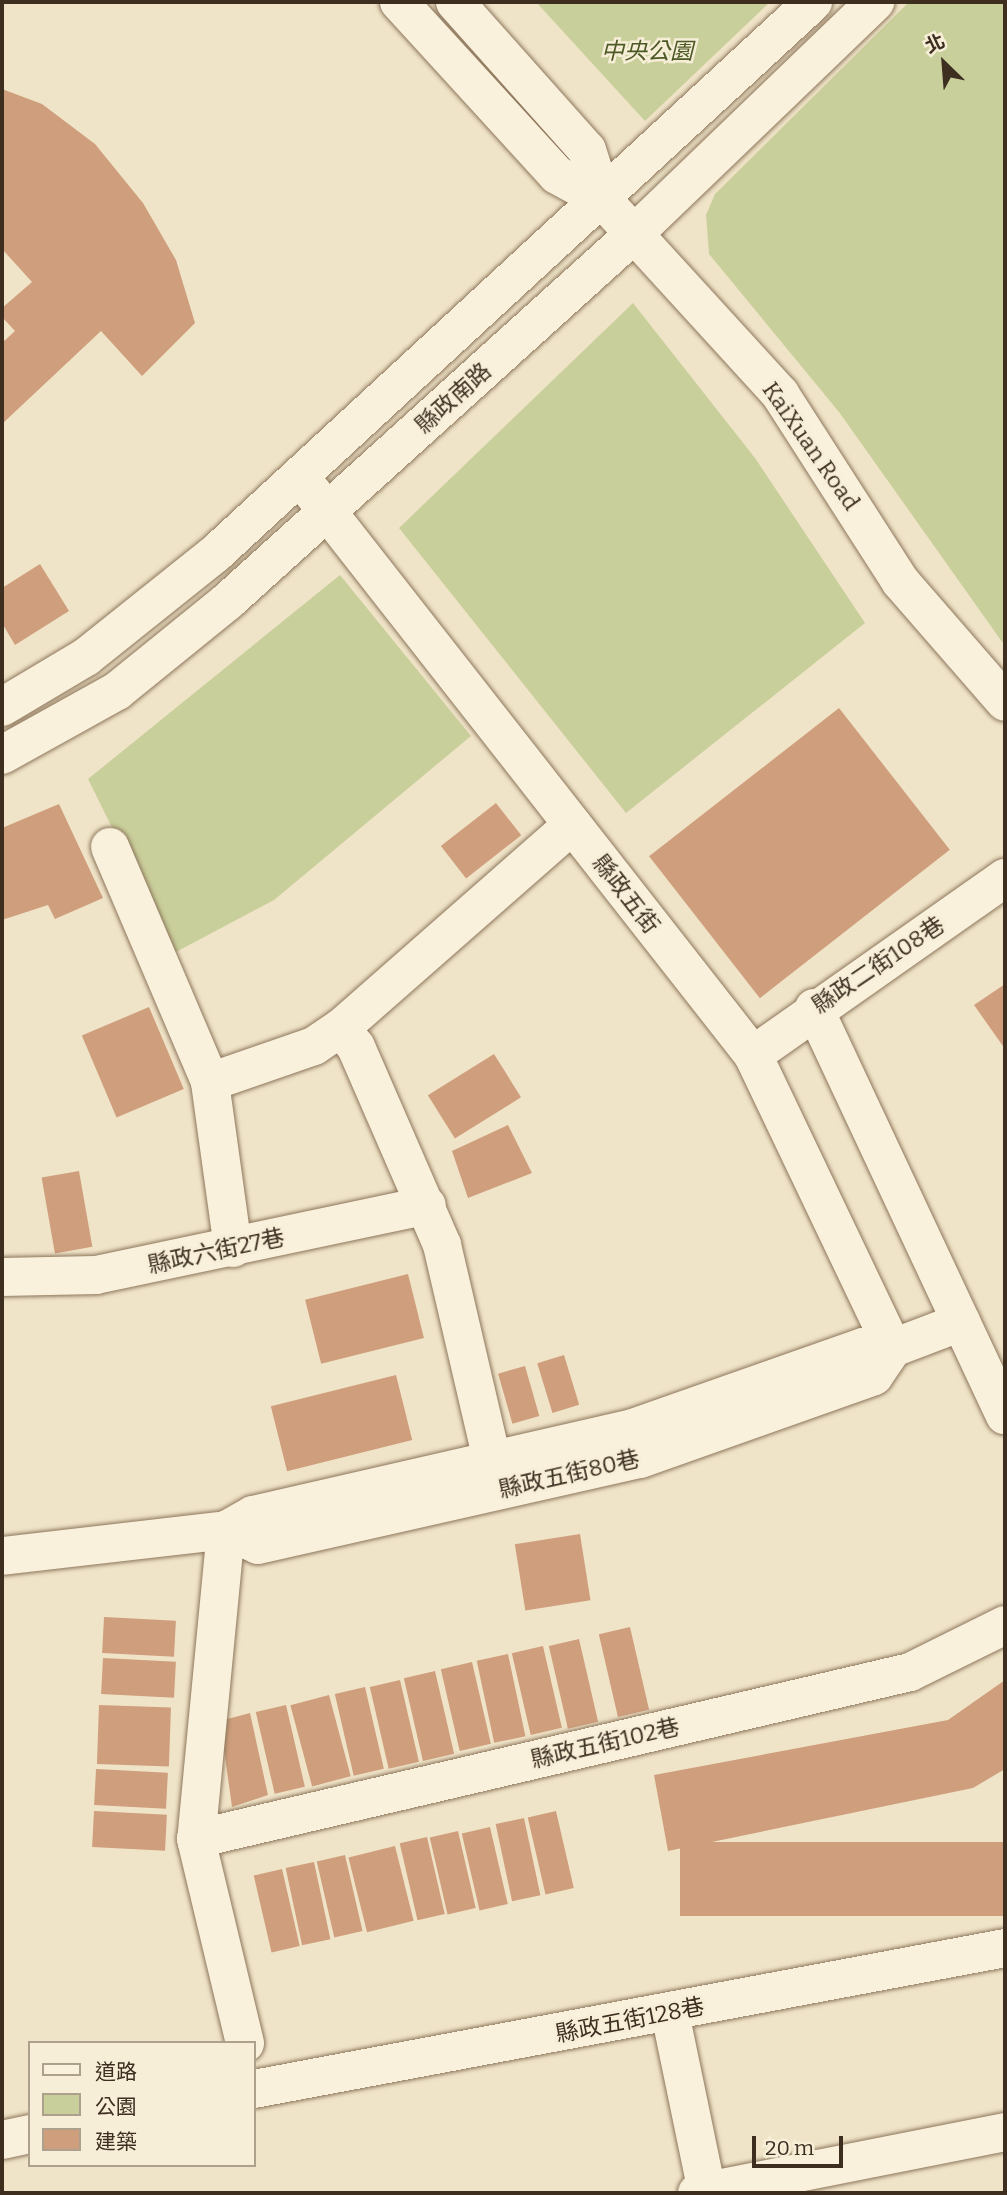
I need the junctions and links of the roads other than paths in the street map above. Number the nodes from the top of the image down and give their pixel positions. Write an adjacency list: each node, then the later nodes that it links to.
1 (399, 2): 5 (street, KaiXuan Road)
2 (454, 2): 5 (street, KaiXuan Road)
3 (813, 2): 5 (street, 縣政南路)
4 (875, 2): 6 (street, 縣政南路)
5 (603, 200): 6 (street, KaiXuan Road); 7 (street, 縣政南路)
6 (634, 234): 8 (street, 縣政南路); 9 (street, KaiXuan Road)
7 (299, 477): 8 (street, 縣政五街); 10 (street, 縣政南路)
8 (327, 512): 11 (street, 縣政南路); 12 (street, 縣政五街)
9 (1005, 702)
10 (2, 707)
11 (2, 755)
12 (572, 825): 16 (street); 17 (street, 縣政五街)
13 (110, 848): 18 (street)
14 (1005, 878): 15 (street, 縣政二街108巷)
15 (814, 1008): 17 (street, 縣政二街108巷); 22 (street)
16 (341, 1028): 18 (street); 19 (street)
17 (753, 1055): 23 (street, 縣政五街)
18 (210, 1082): 20 (street)
19 (428, 1205): 20 (street, 縣政六街27巷); 25 (street)
20 (233, 1248): 21 (street, 縣政六街27巷)
21 (2, 1277)
22 (961, 1322): 23 (street); 24 (street)
23 (893, 1348): 25 (street, 縣政五街80巷)
24 (1005, 1416)
25 (496, 1475): 26 (street, 縣政五街80巷)
26 (226, 1530): 27 (street, 縣政五街80巷); 29 (street)
27 (2, 1556)
28 (1005, 1625): 29 (street, 縣政五街102巷)
29 (196, 1839): 32 (street)
30 (1005, 1948): 31 (street, 縣政五街128巷)
31 (670, 2013): 33 (street, 縣政五街128巷); 37 (street)
32 (245, 2041)
33 (256, 2086)
34 (1005, 2132): 37 (street)
35 (28, 2134): 36 (street)
36 (2, 2140)
37 (702, 2192)

